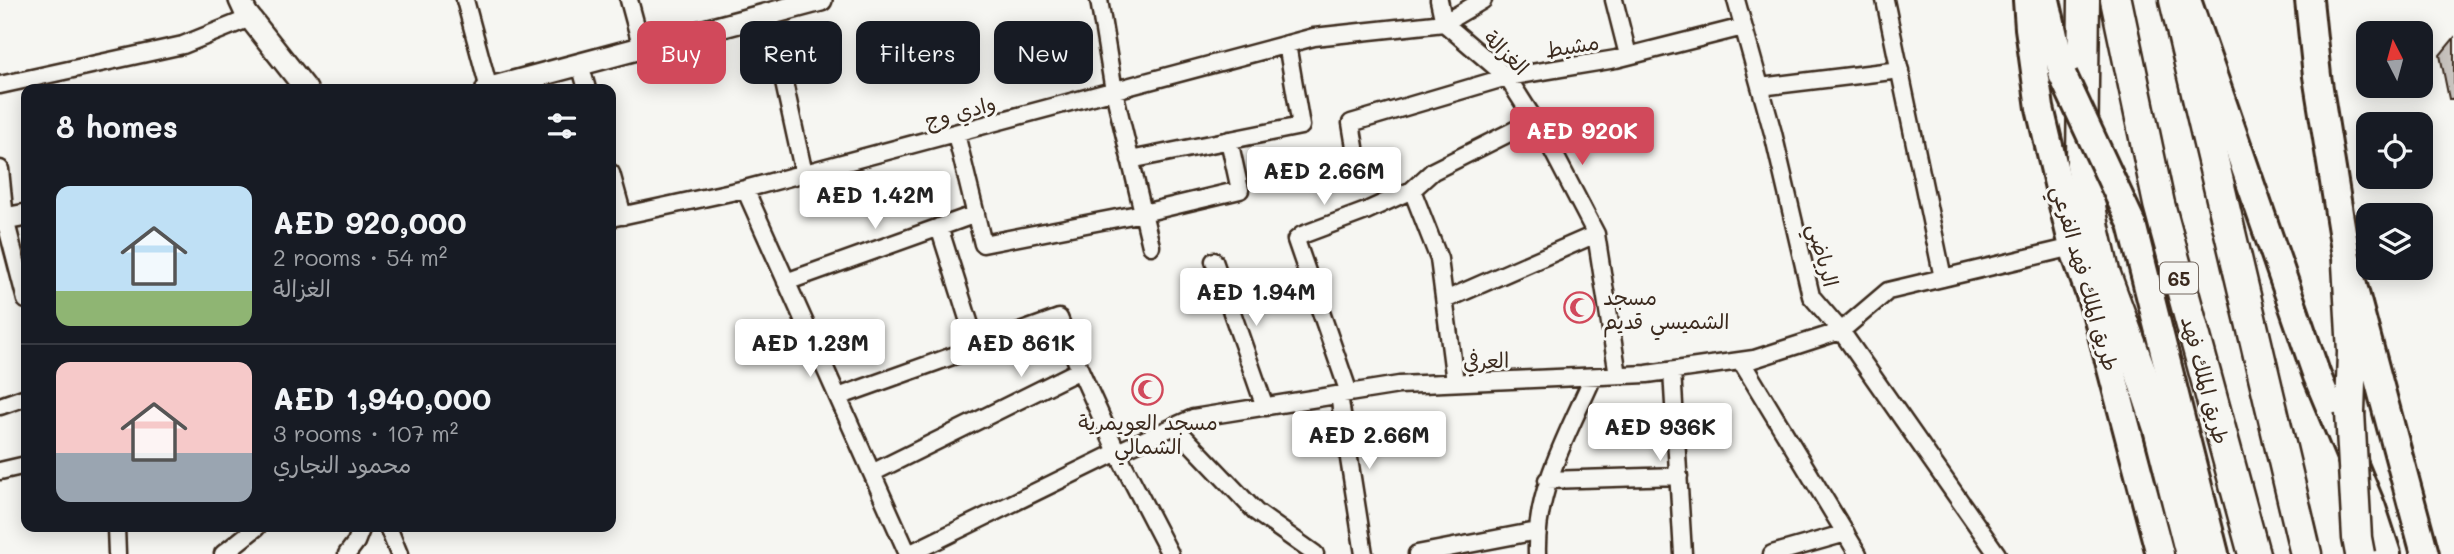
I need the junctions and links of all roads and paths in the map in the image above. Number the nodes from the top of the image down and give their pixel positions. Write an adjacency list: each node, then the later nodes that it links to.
1 (465, 0): 30 (street)
2 (629, 0): 22 (street)
3 (821, 0): 17 (street)
4 (1099, 0): 35 (street)
5 (1439, 0): 20 (street)
6 (1483, 0): 20 (street)
7 (1614, 0): 25 (street)
8 (1736, 0): 21 (street, الرياضي)
9 (1885, 0): 27 (street)
10 (2027, 0): 52 (main road, طريق الملك فهد الفرعي)
11 (2046, 0): 102 (main road, bridge)
12 (2084, 0): 101 (highway)
13 (2116, 0): 103 (highway, طريق الملك فهد / 65)
14 (2175, 0): 104 (highway)
15 (2187, 0): 106 (main road)
16 (2309, 0): 54 (main road)
17 (778, 8): 19 (street); 42 (street)
18 (245, 9): 29 (street); 33 (street)
19 (726, 23)
20 (1444, 23): 23 (street, وادي وج); 28 (street, الغزالة)
21 (1744, 26): 25 (street, مشيط); 34 (street, الرياضي)
22 (637, 30)
23 (1287, 44): 35 (street, وادي وج); 38 (street)
24 (637, 49): 26 (street)
25 (1629, 55): 28 (street, مشيط)
26 (580, 64): 31 (street); 32 (street)
27 (1900, 70): 34 (street); 56 (street)
28 (1507, 77): 36 (street, الغزالة); 39 (street, مشيط)
29 (302, 84)
30 (487, 84)
31 (506, 84)
32 (586, 84)
33 (0, 85)
34 (1760, 87): 59 (street, الرياضي)
35 (1114, 91): 37 (street, وادي وج); 40 (street)
36 (1535, 120): 44 (street); 50 (street, الغزالة)
37 (956, 134): 42 (street, وادي وج); 46 (street)
38 (1229, 140): 40 (street); 45 (street)
39 (1355, 147)
40 (1130, 160): 45 (street)
41 (0, 169): 48 (street)
42 (804, 174): 43 (street, وادي وج)
43 (745, 189): 47 (street, وادي وج); 57 (street)
44 (1412, 190): 58 (street); 67 (street)
45 (1143, 213): 46 (street); 51 (street)
46 (976, 214): 49 (street)
47 (617, 217)
48 (11, 218): 55 (street)
49 (940, 227): 57 (street); 60 (street)
50 (1596, 234): 58 (street); 64 (street, الغزالة)
51 (1151, 246)
52 (2073, 247): 56 (street, العرفي); 100 (main road, طريق الملك فهد الفرعي)
53 (1214, 261): 71 (street)
54 (2347, 263): 105 (highway, bridge); 107 (main road)
55 (21, 273)
56 (1943, 278): 59 (street, العرفي)
57 (786, 282): 68 (street)
58 (1445, 300): 66 (street)
59 (1841, 331): 61 (street, العرفي); 99 (street, الرياضي)
60 (977, 347): 62 (street); 68 (street)
61 (1741, 361): 63 (street, العرفي); 85 (street)
62 (1080, 370): 73 (street); 76 (street)
63 (1672, 370): 64 (street, العرفي); 77 (street)
64 (1618, 375): 65 (street, العرفي)
65 (1594, 377): 66 (street, العرفي); 78 (street)
66 (1455, 382): 67 (street, العرفي)
67 (1344, 394): 71 (street, العرفي); 93 (street)
68 (838, 397): 76 (street)
69 (21, 399): 70 (street)
70 (0, 406)
71 (1265, 407): 72 (street, العرفي)
72 (1174, 426): 73 (street, العرفي); 92 (street)
73 (1116, 452): 90 (street, العرفي); 91 (street)
74 (21, 466): 75 (street)
75 (0, 471)
76 (872, 473): 90 (street)
77 (1679, 476): 78 (street); 96 (street)
78 (1547, 480): 79 (street)
79 (1536, 531): 94 (street); 95 (street)
80 (116, 532): 87 (street)
81 (233, 532): 86 (street)
82 (251, 532): 86 (street)
83 (360, 532): 88 (street)
84 (390, 532): 89 (street)
85 (1846, 533): 97 (street); 98 (street)
86 (228, 550)
87 (117, 554)
88 (348, 554)
89 (399, 554)
90 (908, 554)
91 (1170, 554)
92 (1315, 554)
93 (1364, 554)
94 (1417, 554)
95 (1537, 554)
96 (1683, 554)
97 (1772, 554)
98 (1858, 554)
99 (1997, 554)
100 (2160, 554)
101 (2190, 554)
102 (2215, 554)
103 (2254, 554)
104 (2306, 554)
105 (2360, 554)
106 (2387, 554)
107 (2425, 554)

